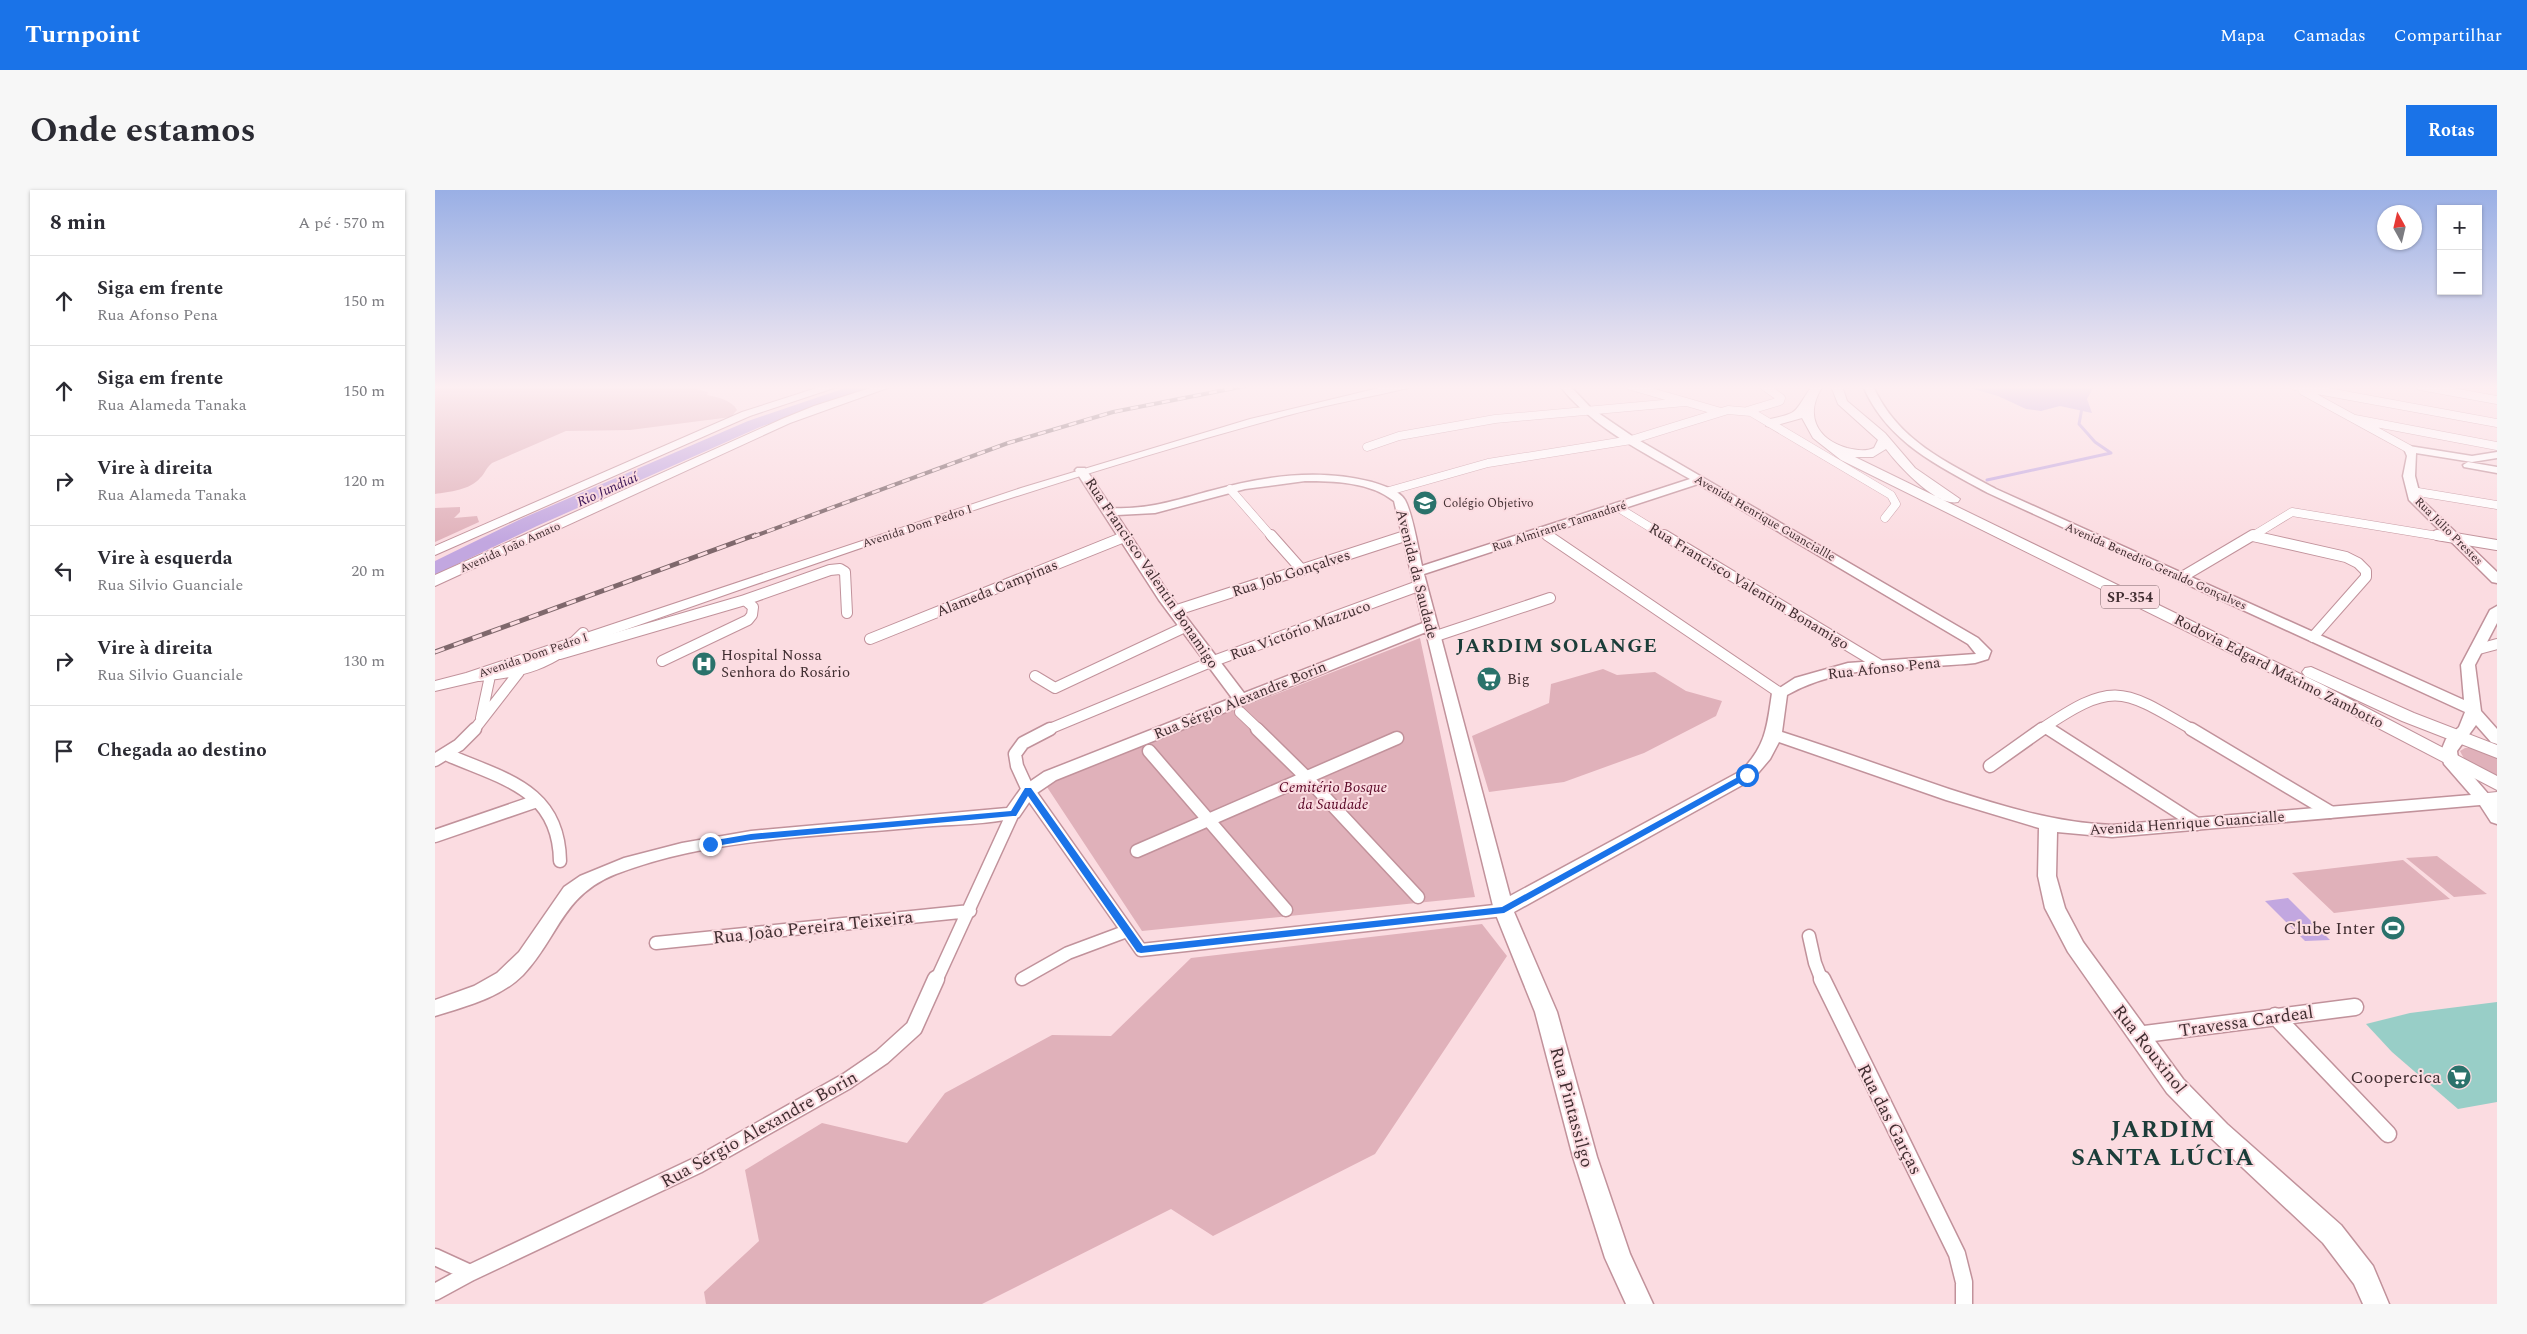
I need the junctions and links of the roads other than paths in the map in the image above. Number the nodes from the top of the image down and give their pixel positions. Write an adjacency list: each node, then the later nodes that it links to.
1 (690, 438): 39 (main road, Avenida João Amato)
2 (749, 438): 44 (main road, Avenida João Amato)
3 (1186, 438): 24 (main road, Avenida Dom Pedro I)
4 (1203, 438): 24 (main road)
5 (1390, 438): 17 (street)
6 (1628, 438): 14 (street, Avenida Henrique Guanciallle)
7 (1637, 438): 14 (street)
8 (1794, 438): 20 (street)
9 (1822, 438): 16 (main road, Rodovia Edgard Máximo Zambotto / SP-354)
10 (1882, 438): 15 (main road, Rodovia Edgard Máximo Zambotto / SP-354)
11 (1910, 438): 42 (street, Avenida Benedito Geraldo Gonçalves)
12 (2386, 438): 19 (street)
13 (2436, 438): 18 (street)
14 (1631, 440): 25 (street, Avenida Henrique Guanciallle); 27 (street)
15 (1884, 440): 16 (main road); 74 (main road, Rodovia Edgard Máximo Zambotto / SP-354)
16 (1829, 445): 21 (main road, Rodovia Edgard Máximo Zambotto / SP-354)
17 (1367, 447)
18 (2495, 452): 19 (street); 22 (street)
19 (2410, 453): 22 (main road); 28 (street, Rua Júlio Prestes)
20 (1837, 463): 21 (main road); 32 (street)
21 (1865, 468): 82 (main road, Rodovia Edgard Máximo Zambotto / SP-354)
22 (2483, 468): 23 (main road)
23 (2497, 470)
24 (1086, 476): 31 (street, Rua Francisco Valentin Bonamigo); 53 (main road, Avenida Dom Pedro I); 53 (main road, Avenida Dom Pedro I)
25 (1700, 480): 30 (street, Rua Almirante Tamandaré); 56 (street, Avenida Henrique Guanciallle)
26 (1230, 489): 27 (street, Avenida da Saudade); 31 (street, Avenida da Saudade); 40 (street)
27 (1389, 491): 34 (street, Avenida da Saudade)
28 (2412, 491): 29 (street); 37 (main road, Rua Júlio Prestes)
29 (2497, 505)
30 (1617, 507): 33 (street, Rua Almirante Tamandaré); 62 (street, Rua Francisco Valentim Bonamigo)
31 (1107, 511): 36 (street, Rua Francisco Valentin Bonamigo)
32 (1885, 518)
33 (1541, 531): 41 (main road, Rua Almirante Tamandaré); 68 (street)
34 (1409, 535): 40 (street, Rua Job Gonçalves); 41 (street, Avenida da Saudade)
35 (2253, 536): 37 (street); 42 (street); 54 (street)
36 (1124, 537): 49 (street, Rua Francisco Valentin Bonamigo); 55 (street, Alameda Campinas)
37 (2454, 538): 38 (street); 43 (street, Rua Júlio Prestes)
38 (2497, 545)
39 (435, 551)
40 (1302, 570): 49 (street, Rua Job Gonçalves)
41 (1417, 572): 45 (street, Avenida da Saudade)
42 (2182, 577): 54 (street, Avenida Benedito Geraldo Gonçalves)
43 (2497, 580)
44 (435, 581)
45 (1421, 586): 52 (street, Avenida da Saudade); 61 (street, Rua Victório Mazzuco)
46 (1550, 598): 52 (street)
47 (745, 600): 50 (street); 59 (street); 60 (street)
48 (2497, 610): 58 (street)
49 (1174, 611): 51 (street, Rua Francisco Valentin Bonamigo)
50 (847, 614)
51 (1185, 627): 61 (street, Rua Francisco Valentin Bonamigo); 65 (street)
52 (1432, 631): 69 (street, Rua Sérgio Alexandre Borin); 99 (street, Avenida da Saudade)
53 (580, 636): 59 (street); 66 (main road, Avenida Dom Pedro I); 67 (main road, Avenida Dom Pedro I)
54 (2313, 637): 70 (street, Avenida Benedito Geraldo Gonçalves)
55 (870, 639)
56 (1973, 641): 62 (street, Rua Afonso Pena)
57 (2497, 644): 58 (street)
58 (2475, 650): 70 (street)
59 (560, 654): 63 (street)
60 (662, 660)
61 (1211, 662): 69 (street, Rua Francisco Valentin Bonamigo); 85 (street, Rua Victório Mazzuco)
62 (1880, 665): 68 (street, Rua Afonso Pena)
63 (519, 672): 64 (street); 71 (street)
64 (490, 676): 66 (street); 71 (street)
65 (1035, 676)
66 (472, 677): 67 (main road, Avenida Dom Pedro I)
67 (437, 682)
68 (1779, 699): 73 (street); 77 (street)
69 (1240, 706): 84 (street); 85 (street, Rua Sérgio Alexandre Borin)
70 (2472, 710): 74 (street); 76 (street)
71 (480, 722): 80 (street)
72 (2046, 727): 83 (street); 88 (street); 92 (street)
73 (1775, 735): 77 (street, Avenida Henrique Guancialle); 99 (street)
74 (2460, 737): 79 (main road, Rodovia Edgard Máximo Zambotto / SP-354); 82 (street)
75 (1397, 738): 84 (street)
76 (2497, 739)
77 (1813, 748): 93 (street, Avenida Henrique Guancialle)
78 (1149, 752): 91 (street)
79 (2497, 752)
80 (448, 755): 81 (street); 87 (street)
81 (435, 760)
82 (2450, 760): 86 (street)
83 (1990, 766)
84 (1307, 778): 91 (street); 97 (street)
85 (1028, 790): 89 (street); 101 (street)
86 (2493, 794): 88 (street, Avenida Henrique Guancialle); 90 (street)
87 (537, 801): 94 (street); 96 (street)
88 (2330, 812): 92 (street, Avenida Henrique Guancialle)
89 (1013, 814): 100 (street, Rua Sérgio Alexandre Borin); 106 (street)
90 (2497, 818)
91 (1209, 820): 95 (street); 98 (street)
92 (2197, 824): 93 (street, Avenida Henrique Guancialle)
93 (2048, 826): 108 (street, Rua Rouxinol)
94 (435, 836)
95 (1137, 851)
96 (561, 860)
97 (1418, 897)
98 (1286, 910)
99 (1504, 910): 101 (street); 113 (street, Rua Pintassilgo)
100 (969, 912): 103 (street, Rua João Pereira Teixeira); 111 (street, Rua Sérgio Alexandre Borin)
101 (1127, 931): 104 (street)
102 (1809, 936): 114 (street, Rua das Garças)
103 (656, 943)
104 (1021, 979)
105 (2355, 1007): 107 (street, Travessa Cardeal)
106 (435, 1008)
107 (2275, 1016): 108 (street, Travessa Cardeal); 109 (street)
108 (2137, 1035): 115 (street, Rua Rouxinol)
109 (2388, 1134)
110 (435, 1257): 111 (street)
111 (469, 1273): 112 (street, Rua Sérgio Alexandre Borin)
112 (435, 1292)
113 (1640, 1304)
114 (1964, 1304)
115 (2376, 1304)

